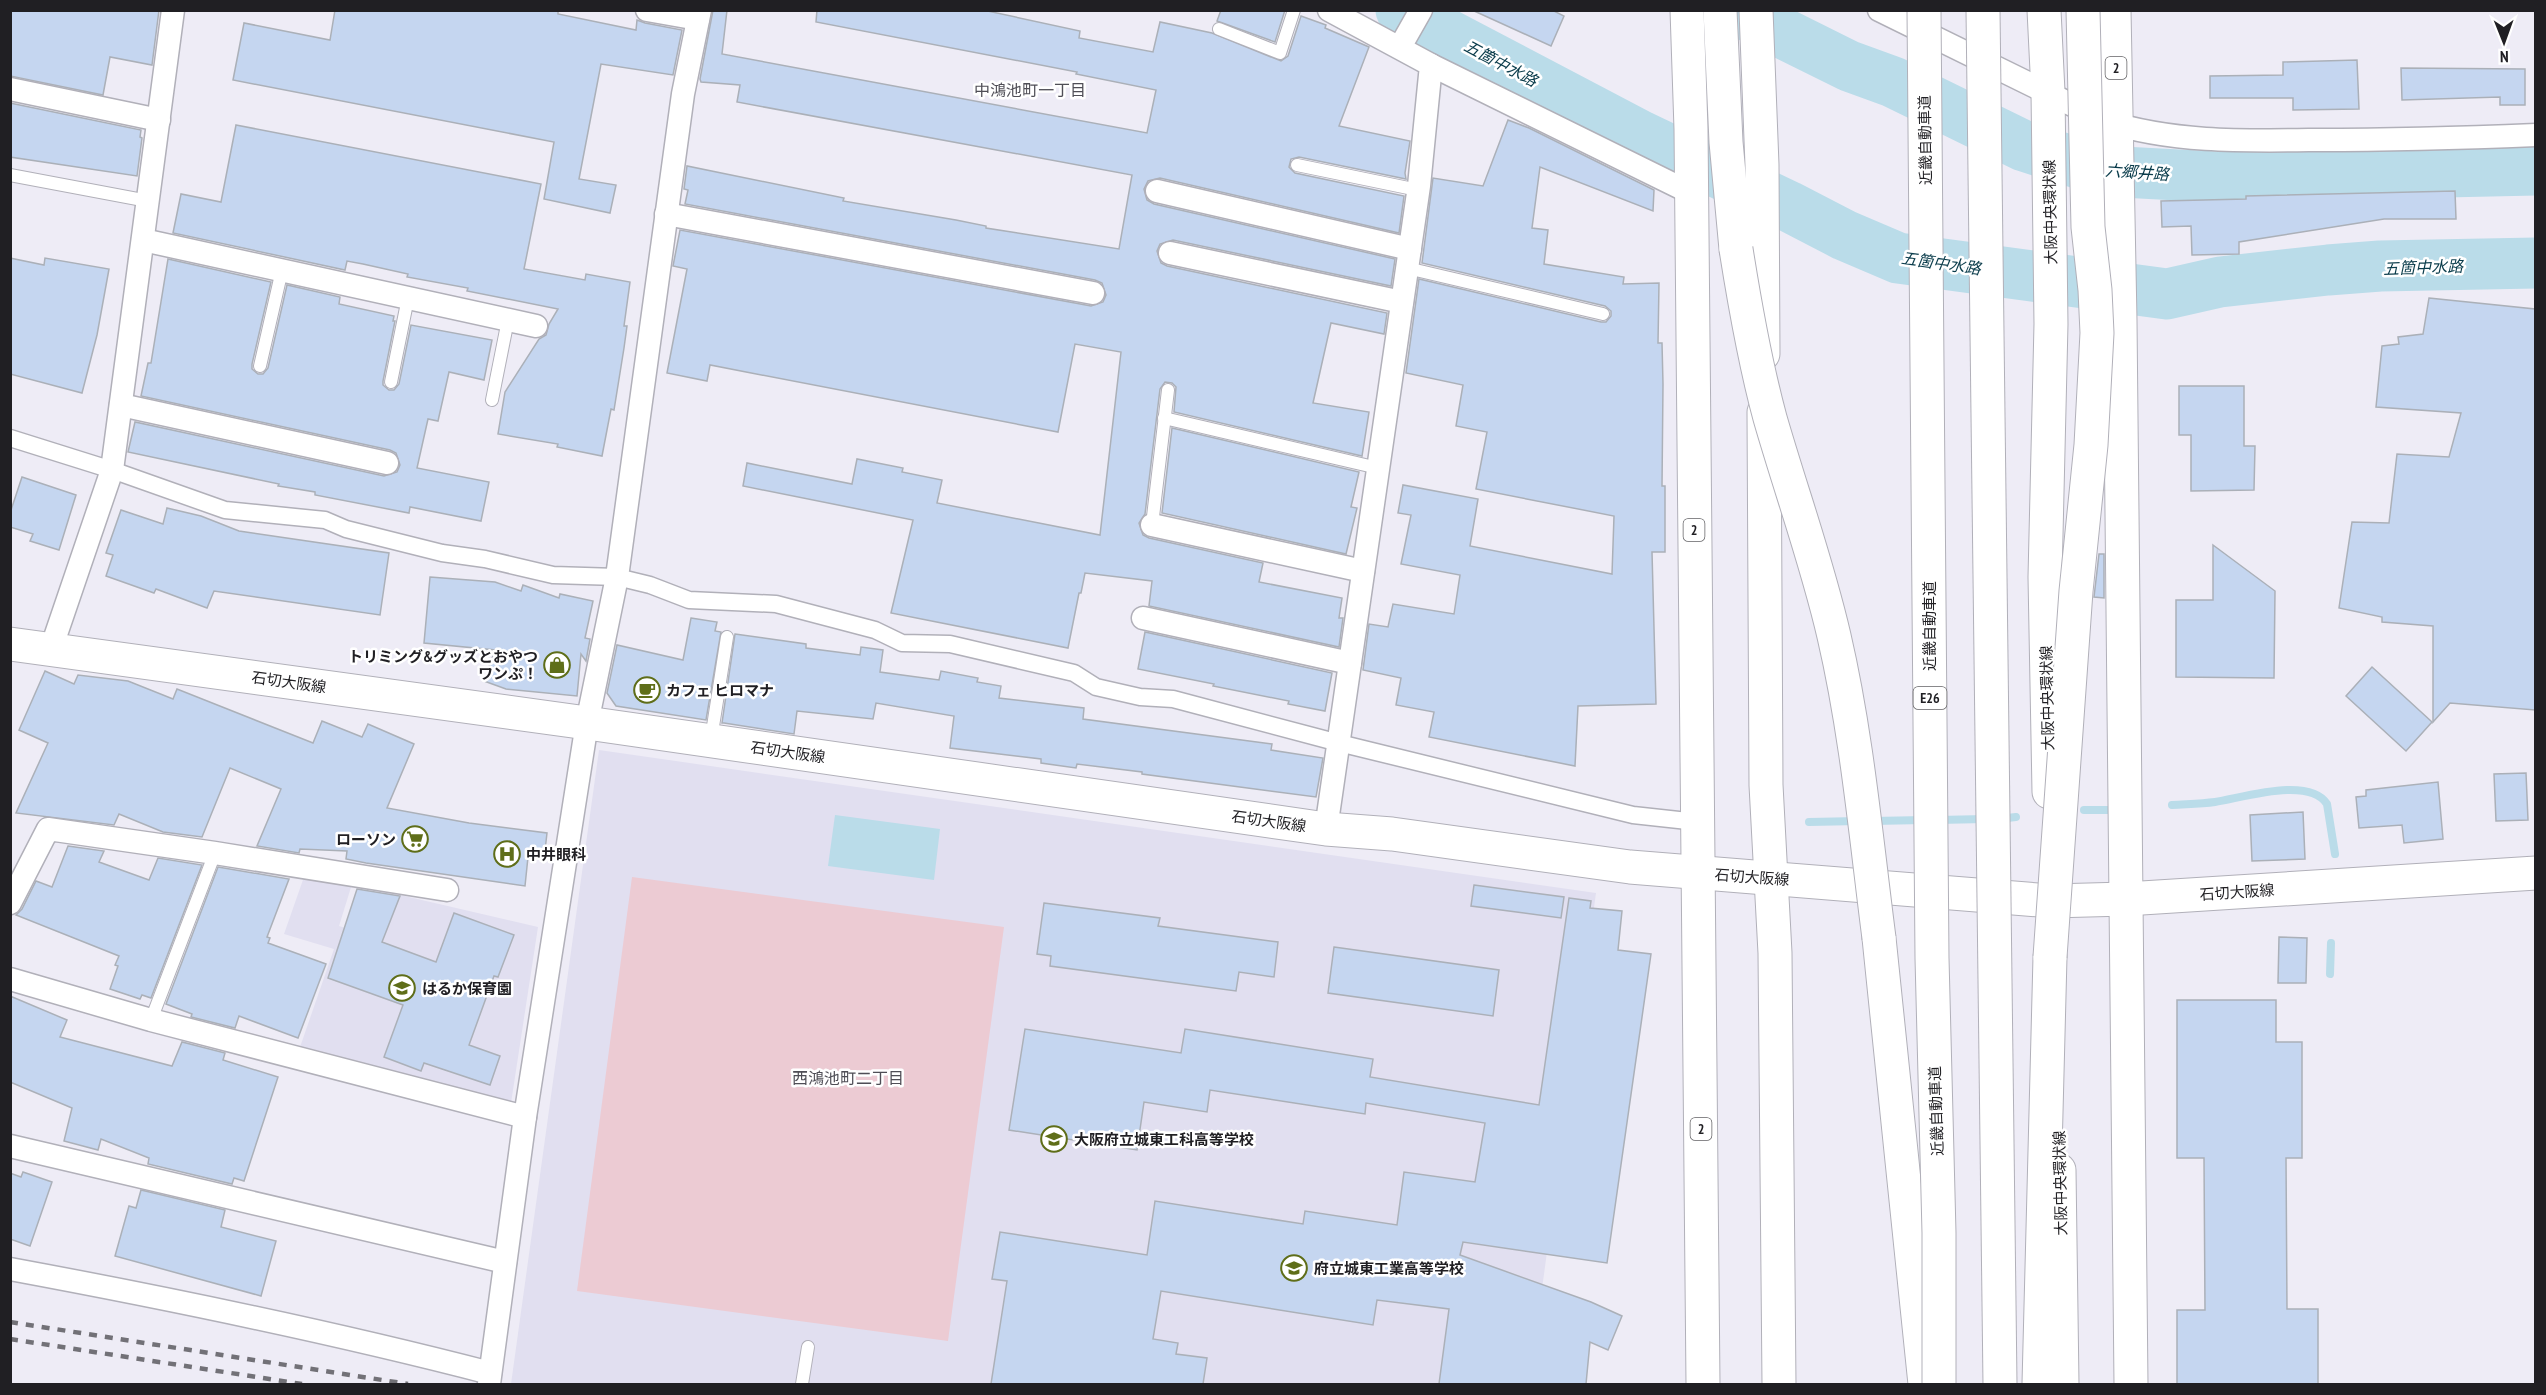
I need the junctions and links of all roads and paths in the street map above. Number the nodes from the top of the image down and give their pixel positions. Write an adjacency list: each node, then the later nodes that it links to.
1 (173, 10): 21 (street)
2 (647, 10): 15 (street)
3 (1294, 10): 16 (lane)
4 (1329, 10): 17 (street)
5 (1421, 10): 17 (street)
6 (1720, 10): 83 (main road, bridge)
7 (1756, 10): 67 (main road)
8 (1879, 10): 20 (street)
9 (1924, 10): 84 (main road, 近畿自動車道 / E26, bridge)
10 (1983, 10): 85 (main road, bridge)
11 (2044, 10): 20 (main road, 大阪中央環状線)
12 (2083, 10): 86 (main road, bridge)
13 (2114, 10): 23 (main road, 2)
14 (1687, 12): 28 (main road, 2)
15 (699, 15): 30 (street)
16 (1219, 29)
17 (1404, 40): 18 (street)
18 (1431, 65): 26 (street); 28 (street)
19 (10, 89): 21 (street)
20 (2048, 92): 23 (street); 70 (main road, 大阪中央環状線)
21 (159, 120): 29 (street)
22 (2535, 135): 23 (street)
23 (2118, 136): 69 (main road, 2)
24 (1297, 165): 26 (lane)
25 (10, 175): 29 (lane)
26 (1418, 190): 33 (street)
27 (1157, 191): 33 (street)
28 (1691, 191): 62 (main road, 2)
29 (148, 201): 31 (street)
30 (666, 214): 35 (street); 53 (street)
31 (143, 240): 34 (street); 45 (street)
32 (1170, 253): 37 (street)
33 (1408, 259): 37 (street); 38 (lane)
34 (282, 270): 36 (street); 41 (lane)
35 (1093, 292)
36 (408, 298): 39 (street); 42 (lane)
37 (1402, 302): 49 (street)
38 (1603, 314)
39 (508, 320): 40 (street); 44 (lane)
40 (536, 326)
41 (260, 366)
42 (391, 382)
43 (1168, 390): 46 (lane)
44 (492, 400)
45 (121, 405): 48 (street); 50 (street)
46 (1164, 418): 49 (lane); 51 (lane)
47 (10, 438): 50 (street)
48 (387, 463)
49 (1378, 468): 52 (street)
50 (112, 470): 53 (street); 57 (street)
51 (1152, 525): 52 (street)
52 (1363, 571): 58 (street)
53 (617, 577): 59 (street); 61 (street)
54 (1143, 618): 58 (street)
55 (727, 637): 60 (lane)
56 (10, 644): 57 (main road, 石切大阪線)
57 (51, 649): 59 (main road, 石切大阪線)
58 (1350, 663): 61 (street)
59 (587, 723): 60 (main road, 石切大阪線); 74 (street)
60 (711, 741): 63 (main road, 石切大阪線)
61 (1339, 743): 62 (street); 63 (street)
62 (1697, 822): 65 (main road, 2)
63 (1326, 829): 65 (main road, 石切大阪線)
64 (215, 853): 68 (street); 71 (street); 73 (lane)
65 (1698, 873): 67 (main road, 石切大阪線); 81 (main road, 2)
66 (2535, 873): 69 (main road, 石切大阪線)
67 (1771, 877): 70 (main road, 石切大阪線); 82 (main road)
68 (447, 890)
69 (2126, 899): 70 (main road, 石切大阪線); 88 (main road, 2)
70 (2051, 901): 87 (main road, 大阪中央環状線)
71 (10, 903)
72 (10, 980): 73 (street)
73 (151, 1020): 74 (street)
74 (525, 1117): 76 (street)
75 (10, 1146): 76 (street)
76 (505, 1262): 79 (street)
77 (10, 1269): 79 (street)
78 (808, 1347): 80 (lane)
79 (490, 1379)
80 (802, 1384)
81 (1703, 1384)
82 (1779, 1384)
83 (1924, 1384)
84 (1939, 1384)
85 (2000, 1384)
86 (2039, 1384)
87 (2062, 1384)
88 (2131, 1384)

